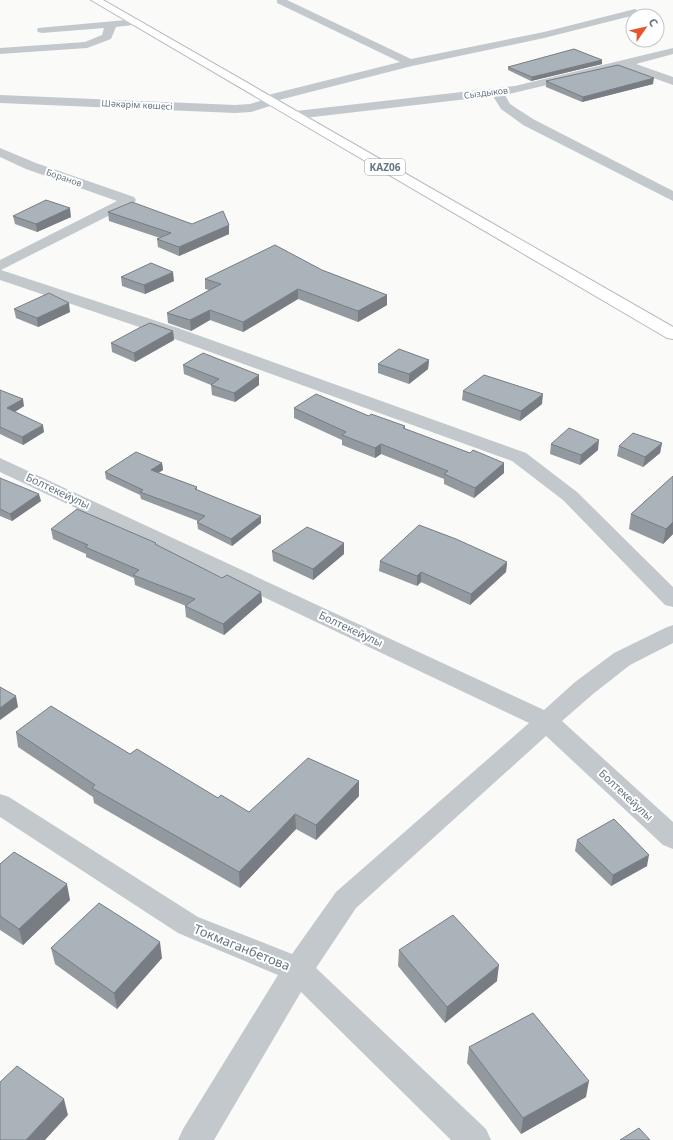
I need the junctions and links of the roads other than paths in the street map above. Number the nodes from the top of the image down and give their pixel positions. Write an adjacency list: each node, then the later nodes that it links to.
1 (96, 0): 4 (main road, KАZ06)
2 (281, 1): 9 (street)
3 (625, 14): 9 (street, Шәкәрім көшесі)
4 (137, 22): 5 (street); 14 (main road, KАZ06)
5 (111, 24): 6 (street); 7 (street)
6 (42, 30)
7 (0, 51)
8 (673, 51): 10 (street, Сыздыков)
9 (410, 63): 14 (street, Шәкәрім көшесі)
10 (623, 63): 11 (street); 12 (street, Сыздыков)
11 (673, 81)
12 (498, 92): 15 (street, Сыздыков); 17 (street)
13 (0, 99): 14 (street, Шәкәрім көшесі)
14 (270, 100): 15 (main road, KАZ06)
15 (296, 115): 20 (main road, KАZ06)
16 (0, 152): 18 (street, Боранов)
17 (673, 197)
18 (0, 266)
19 (0, 274): 22 (street)
20 (673, 334)
21 (0, 464): 24 (street, Болтекейулы)
22 (673, 600)
23 (673, 633): 24 (street)
24 (546, 721): 26 (street, Болтекейулы); 27 (street)
25 (0, 804): 27 (street, Токмаганбетова)
26 (673, 838)
27 (298, 970): 28 (street); 29 (street, Токмаганбетова)
28 (195, 1140)
29 (474, 1140)

